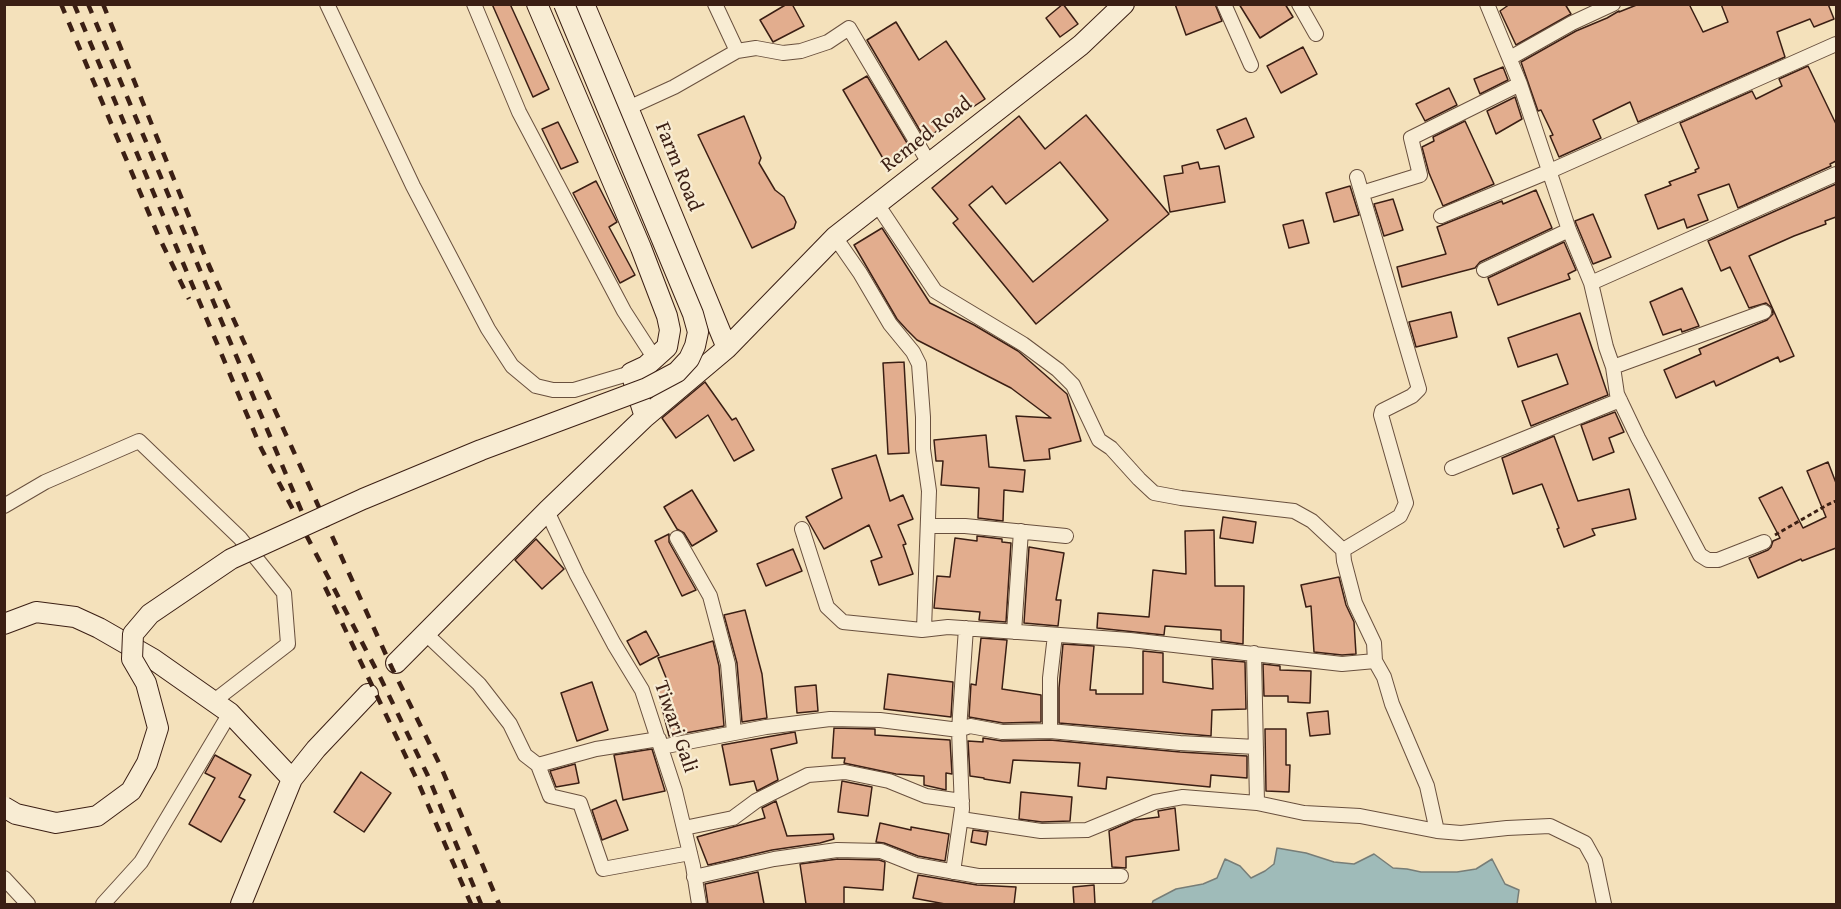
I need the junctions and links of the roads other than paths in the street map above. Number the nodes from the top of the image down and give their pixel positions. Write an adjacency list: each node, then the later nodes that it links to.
1 (327, 4): 34 (street)
2 (474, 4): 32 (street)
3 (537, 4): 32 (street)
4 (564, 4): 68 (street, bridge)
5 (584, 4): 18 (street, Farm Road)
6 (715, 4): 14 (street)
7 (1124, 4): 19 (street, Remed Road)
8 (1224, 4): 16 (street)
9 (1299, 4): 12 (street)
10 (1487, 4): 15 (street)
11 (1613, 4): 15 (street)
12 (1316, 34)
13 (1836, 44): 20 (street)
14 (736, 51): 18 (street); 19 (street)
15 (1510, 58): 17 (street)
16 (1251, 65)
17 (1520, 84): 20 (street); 23 (street)
18 (628, 108): 31 (street, Farm Road)
19 (929, 163): 24 (street, Remed Road)
20 (1550, 171): 25 (street); 26 (street)
21 (1836, 174): 29 (street)
22 (1357, 177): 23 (street)
23 (1362, 193): 46 (street)
24 (877, 204): 27 (street, Remed Road); 46 (street)
25 (1441, 216)
26 (1569, 230): 28 (street); 29 (street)
27 (835, 237): 31 (street, Remed Road); 40 (street)
28 (1484, 270)
29 (1591, 283): 33 (street)
30 (1764, 312): 33 (street)
31 (727, 348): 36 (street, Remed Road)
32 (655, 358): 34 (street)
33 (1613, 367): 35 (street)
34 (631, 373): 36 (street)
35 (1620, 400): 37 (street); 45 (street)
36 (645, 417): 39 (street, Remed Road)
37 (1452, 468)
38 (4, 506): 57 (street)
39 (547, 512): 51 (street, Remed Road); 62 (street, Tiwari Gali)
40 (928, 526): 42 (street); 49 (street)
41 (802, 529): 49 (street)
42 (1021, 531): 43 (street); 50 (street)
43 (1066, 536)
44 (677, 538): 61 (street)
45 (1764, 542)
46 (1343, 550): 54 (street)
47 (4, 624): 57 (street)
48 (966, 628): 49 (street); 50 (street); 59 (street)
49 (924, 629)
50 (1014, 632): 52 (street)
51 (425, 633): 55 (street, Remed Road); 64 (street)
52 (1055, 635): 53 (street); 60 (street)
53 (1254, 653): 54 (street); 63 (street)
54 (1375, 661): 71 (street)
55 (396, 663)
56 (368, 694): 65 (street)
57 (214, 701): 58 (street)
58 (231, 713): 65 (street); 78 (street)
59 (959, 730): 60 (street); 61 (street); 66 (street)
60 (1050, 731): 63 (street)
61 (734, 733): 62 (street)
62 (660, 743): 64 (street); 70 (street, Tiwari Gali)
63 (1256, 747): 67 (street)
64 (538, 765): 72 (street)
65 (292, 779): 79 (street)
66 (962, 801): 69 (street); 70 (street)
67 (1257, 803): 69 (street); 71 (street)
68 (4, 807)
69 (961, 819): 73 (street)
70 (684, 828): 72 (street, Tiwari Gali)
71 (1437, 831): 81 (street)
72 (690, 853): 76 (street, Tiwari Gali)
73 (953, 873): 74 (street); 76 (street)
74 (1121, 876)
75 (4, 878): 77 (street)
76 (694, 878): 80 (street, Tiwari Gali)
77 (28, 904)
78 (103, 904)
79 (241, 904)
80 (699, 904)
81 (1604, 904)

